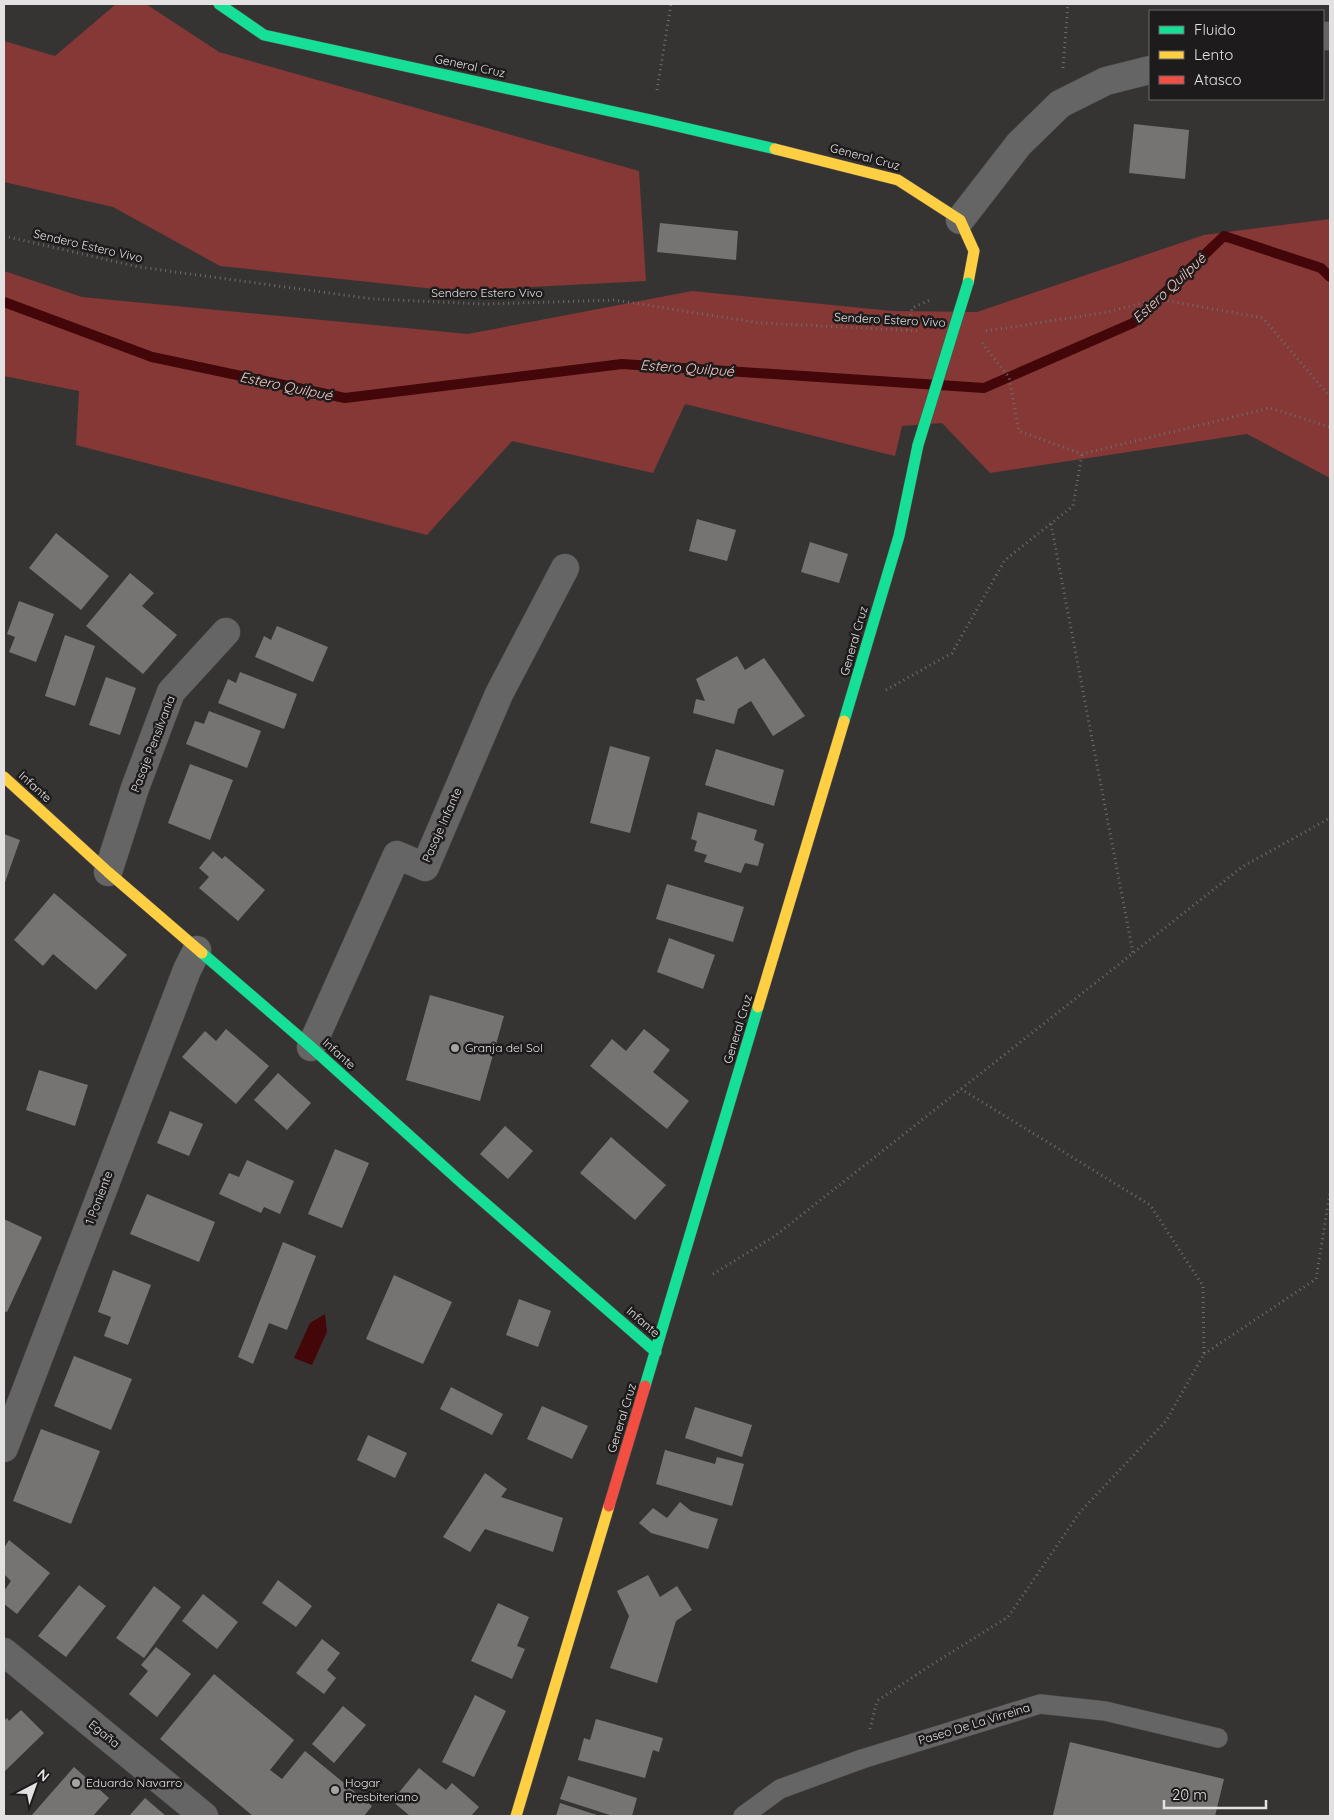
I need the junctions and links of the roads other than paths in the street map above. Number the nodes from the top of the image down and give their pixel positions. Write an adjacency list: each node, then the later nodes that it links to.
1 (219, 4): 3 (street, General Cruz)
2 (1149, 70): 3 (street)
3 (960, 220): 10 (street, General Cruz, bridge)
4 (565, 568): 9 (street, Pasaje Infante)
5 (226, 632): 7 (street, Pasaje Pensilvania)
6 (4, 777): 7 (street, Infante)
7 (108, 872): 8 (street, Infante)
8 (197, 950): 9 (street, Infante); 11 (street, 1 Poniente)
9 (311, 1047): 10 (street, Infante)
10 (656, 1352): 15 (street, General Cruz)
11 (4, 1448)
12 (8, 1662): 14 (street, Egaña)
13 (1218, 1738): 16 (lane, Paseo De La Virreina)
14 (204, 1816)
15 (516, 1816)
16 (743, 1816)

